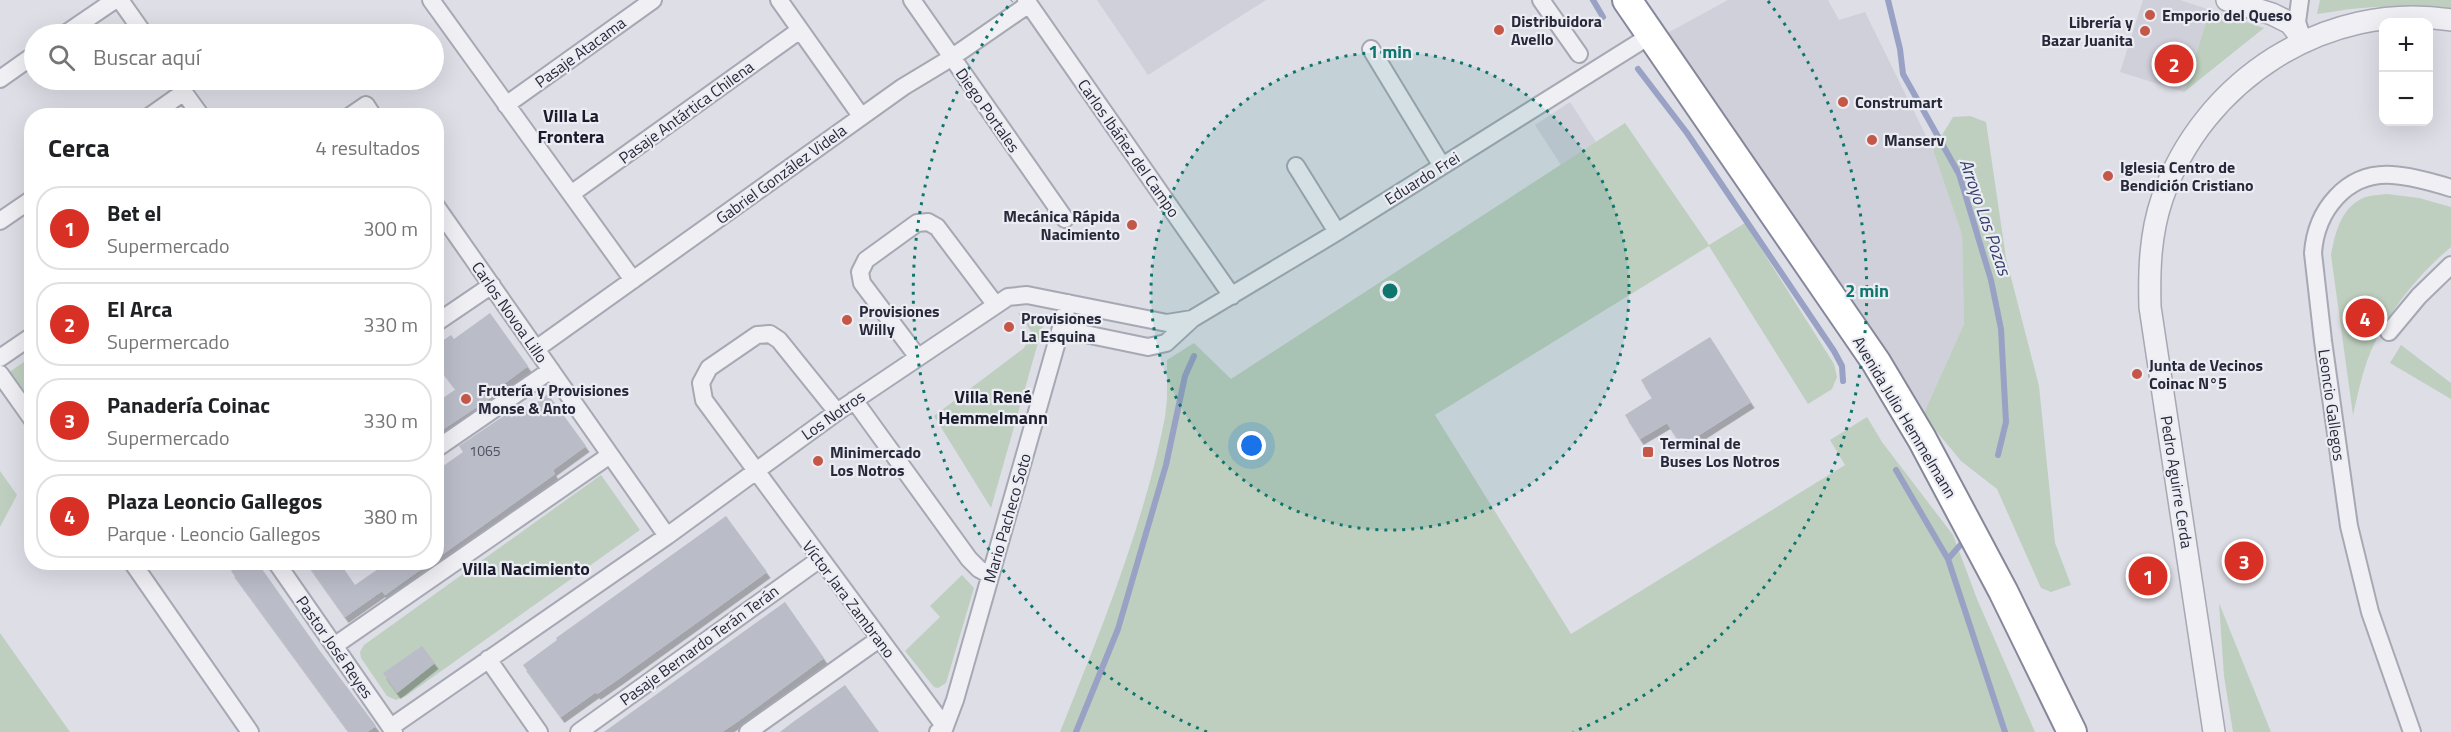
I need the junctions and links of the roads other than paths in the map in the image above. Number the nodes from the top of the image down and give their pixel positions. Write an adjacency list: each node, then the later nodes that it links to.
1 (115, 0): 13 (street)
2 (120, 0): 14 (street)
3 (653, 0): 25 (street, Pasaje Atacama)
4 (779, 0): 15 (street)
5 (912, 0): 20 (street, Diego Portales)
6 (1541, 0): 19 (street)
7 (1628, 0): 16 (highway, Avenida Julio Hemmelmann)
8 (2227, 0): 17 (street)
9 (2300, 0): 17 (street)
10 (436, 2): 25 (street)
11 (1028, 2): 20 (street, Gabriel González Videla); 41 (street, Carlos Ibáñez del Campo)
12 (2451, 20): 17 (street, Pedro Aguirre Cerda)
13 (80, 24)
14 (137, 24)
15 (800, 30): 28 (street); 32 (street, Pasaje Antártica Chilena)
16 (1651, 35): 30 (street, Eduardo Frei); 76 (highway, Avenida Julio Hemmelmann)
17 (2304, 41): 77 (street, Pedro Aguirre Cerda)
18 (1371, 49): 30 (street)
19 (1579, 54)
20 (951, 58): 28 (street, Gabriel González Videla); 35 (street, Diego Portales)
21 (24, 62): 22 (street)
22 (0, 79)
23 (176, 90): 26 (street)
24 (183, 90): 27 (street)
25 (506, 105): 32 (street)
26 (158, 108)
27 (195, 108)
28 (861, 116): 39 (street, Gabriel González Videla)
29 (1296, 166): 37 (street)
30 (1442, 166): 37 (street, Eduardo Frei)
31 (2451, 188): 78 (street, Leoncio Gallegos)
32 (571, 194): 39 (street)
33 (24, 204): 36 (street)
34 (444, 217): 40 (street, Carlos Novoa Lillo)
35 (1065, 219)
36 (0, 221)
37 (1337, 232): 41 (street, Eduardo Frei)
38 (2451, 266): 47 (street)
39 (633, 280): 49 (street, Gabriel González Videla)
40 (492, 285): 44 (street); 49 (street, Carlos Novoa Lillo)
41 (1232, 296): 45 (street, Eduardo Frei)
42 (1068, 303): 43 (street, Los Notros); 45 (street, Los Notros); 46 (street, Mario Pacheco Soto)
43 (995, 304): 50 (street, Los Notros); 50 (street)
44 (444, 318)
45 (1192, 319): 46 (street)
46 (1061, 329): 66 (street, Mario Pacheco Soto)
47 (2388, 332)
48 (24, 342): 51 (street)
49 (536, 349): 52 (street, Carlos Novoa Lillo)
50 (917, 356): 54 (street, Los Notros)
51 (0, 358)
52 (551, 370): 57 (street); 58 (street, Carlos Novoa Lillo)
53 (0, 374): 55 (street)
54 (854, 400): 56 (street, Los Notros); 66 (street)
55 (24, 408)
56 (837, 412): 59 (street, Los Notros); 59 (street, Víctor Jara Zambrano)
57 (444, 444)
58 (610, 455): 60 (street, Carlos Novoa Lillo); 65 (street)
59 (754, 470): 60 (street, Los Notros); 61 (street, Víctor Jara Zambrano)
60 (667, 536): 69 (street, Los Notros)
61 (820, 559): 67 (street, Víctor Jara Zambrano); 74 (street, Pasaje Bernardo Terán Terán)
62 (138, 570): 72 (street)
63 (282, 570): 68 (street, Pastor José Reyes)
64 (444, 570): 68 (street)
65 (444, 570)
66 (990, 575): 71 (street, Mario Pacheco Soto)
67 (879, 639): 71 (street, Víctor Jara Zambrano); 75 (street)
68 (334, 646): 70 (street, Pastor José Reyes)
69 (489, 659): 70 (street, Los Notros); 73 (street)
70 (392, 729)
71 (942, 730)
72 (250, 732)
73 (539, 732)
74 (579, 732)
75 (748, 732)
76 (2072, 732)
77 (2214, 732)
78 (2412, 732)

